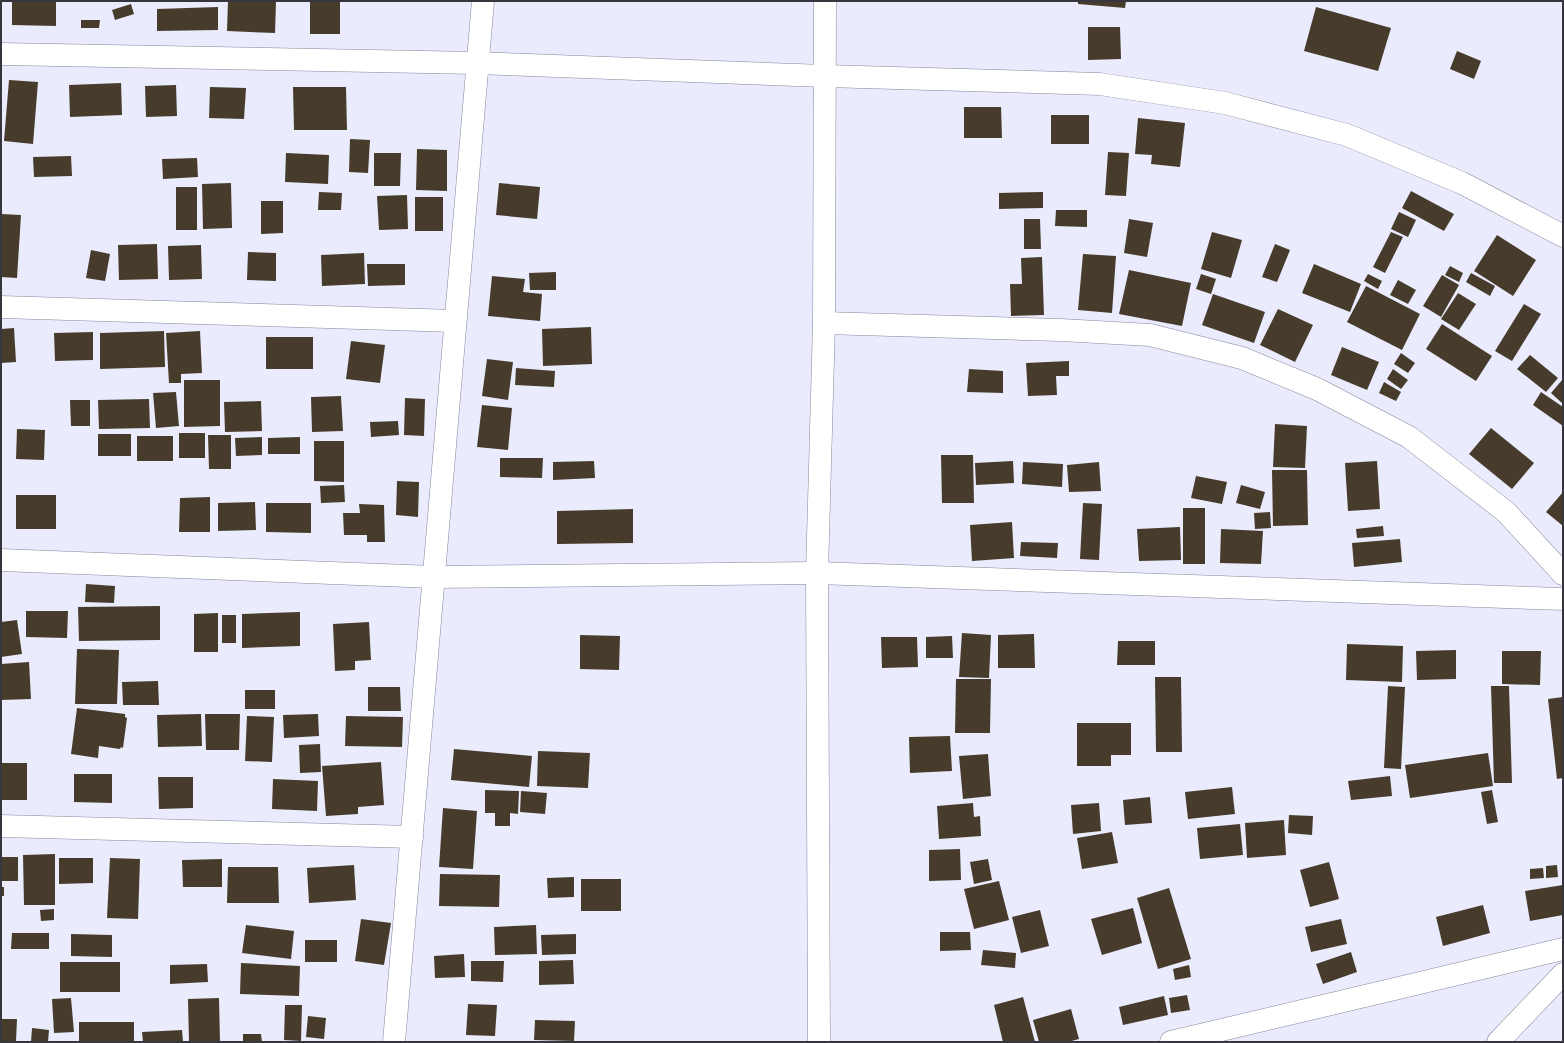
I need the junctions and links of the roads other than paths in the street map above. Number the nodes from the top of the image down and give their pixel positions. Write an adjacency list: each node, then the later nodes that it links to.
1 (483, 1): 4 (street)
2 (825, 1): 5 (street)
3 (1, 54): 4 (street)
4 (477, 63): 5 (street); 8 (street)
5 (825, 76): 6 (street); 9 (street)
6 (1563, 236)
7 (1, 307): 8 (street)
8 (455, 321): 13 (street)
9 (824, 323): 11 (street); 12 (street)
10 (1, 560): 13 (street)
11 (817, 573): 13 (street); 14 (street); 20 (street)
12 (1563, 574)
13 (434, 577): 16 (street)
14 (1563, 599)
15 (1, 826): 16 (street)
16 (412, 837): 19 (street)
17 (1563, 949): 21 (street)
18 (1563, 974): 22 (street)
19 (394, 1042)
20 (819, 1042)
21 (1171, 1042)
22 (1498, 1042)

